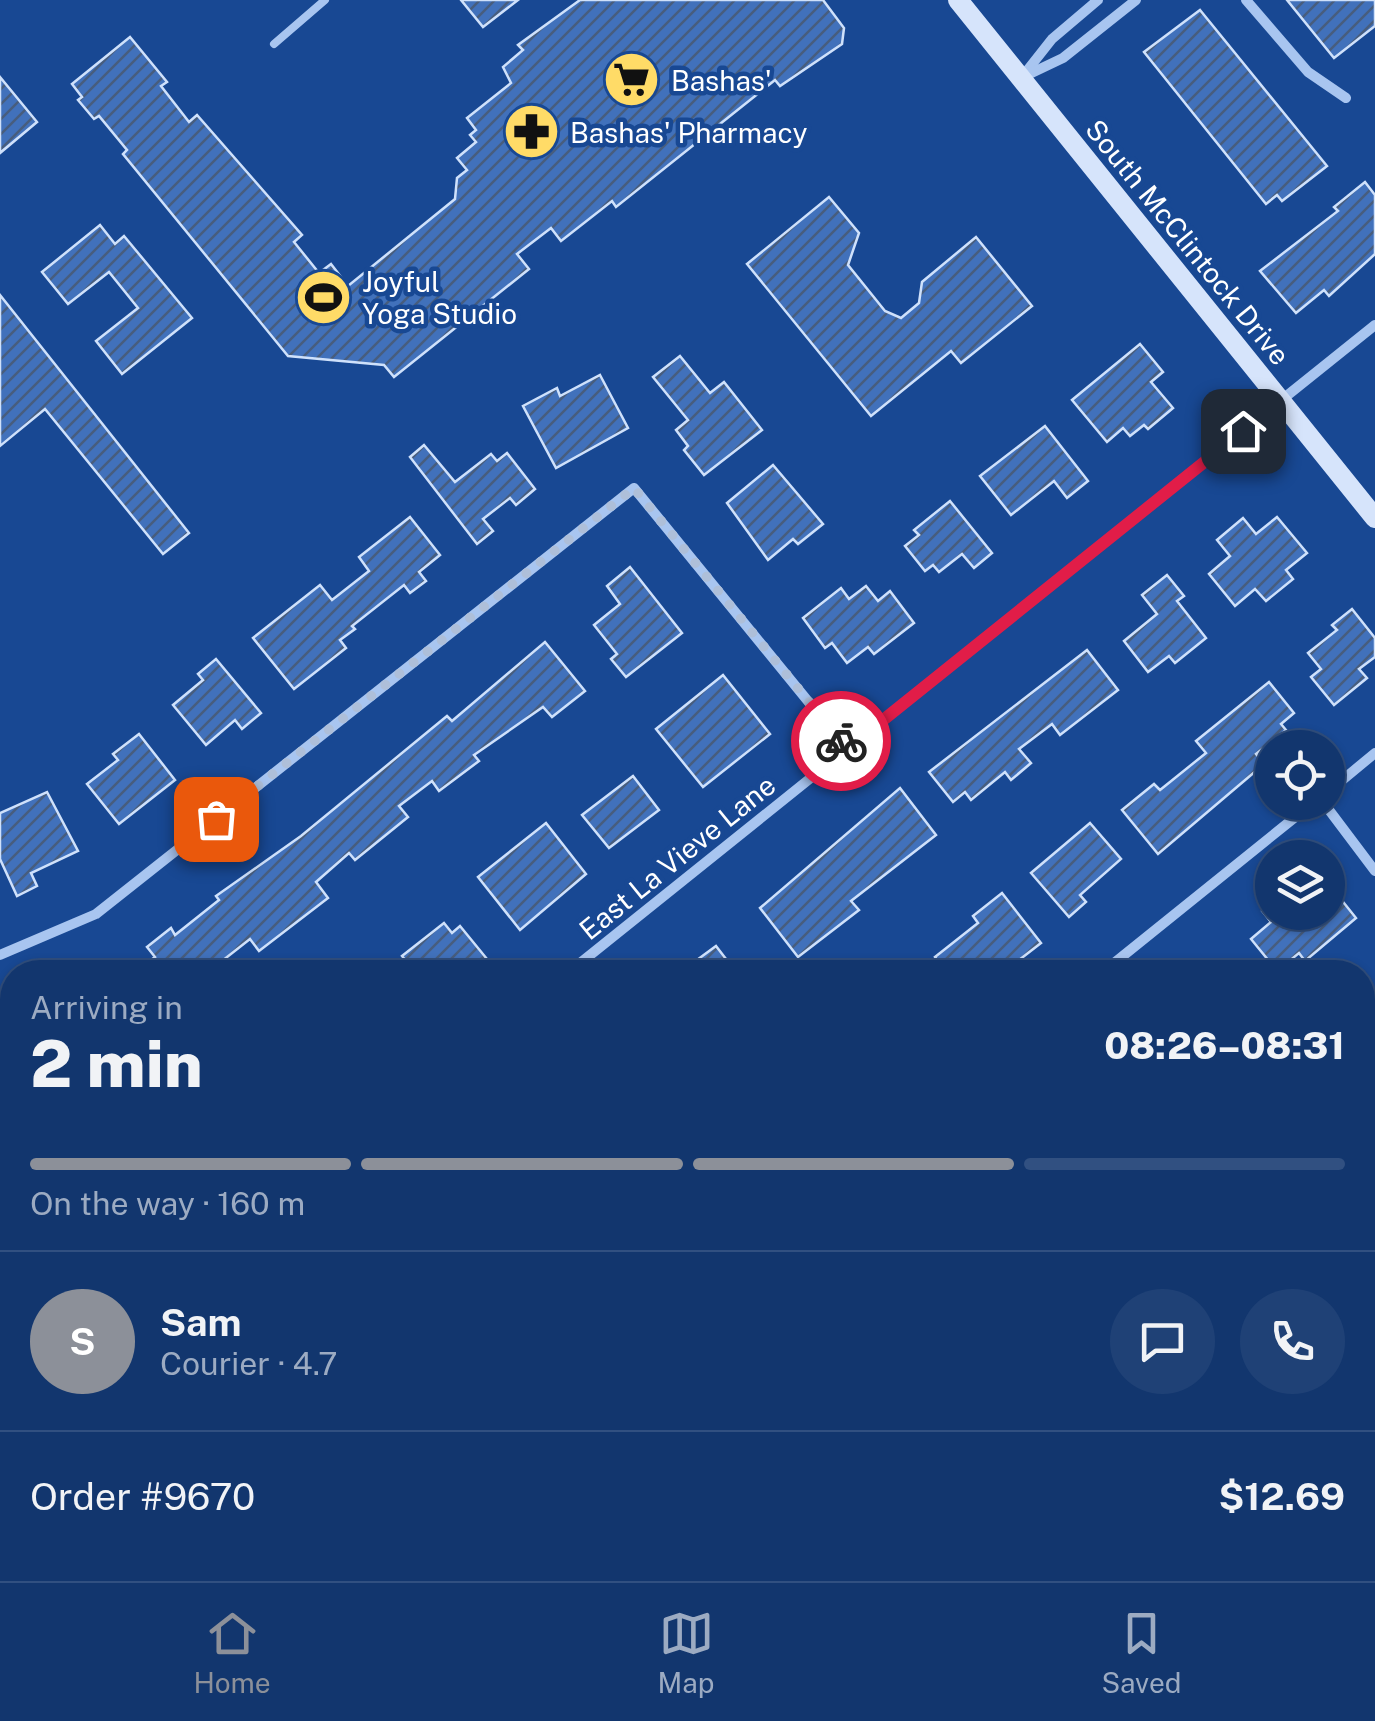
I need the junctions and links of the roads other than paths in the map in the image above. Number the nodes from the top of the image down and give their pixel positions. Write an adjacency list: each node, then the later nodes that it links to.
1 (325, 0): 6 (lane)
2 (958, 0): 7 (main road, South McClintock Drive)
3 (1098, 0): 7 (street)
4 (1136, 0): 7 (street)
5 (1246, 0): 8 (street)
6 (274, 44)
7 (1020, 78): 10 (main road, South McClintock Drive)
8 (1346, 98)
9 (1375, 325): 10 (street, East La Vieve Lane)
10 (1281, 402): 11 (main road, South McClintock Drive); 12 (street, East La Vieve Lane)
11 (1375, 518)
12 (847, 749): 18 (street); 19 (street, East La Vieve Lane)
13 (1375, 753): 14 (street)
14 (1345, 778)
15 (1292, 820): 20 (street)
16 (1337, 820): 17 (street)
17 (1375, 871)
18 (0, 954)
19 (584, 960)
20 (1118, 960)

